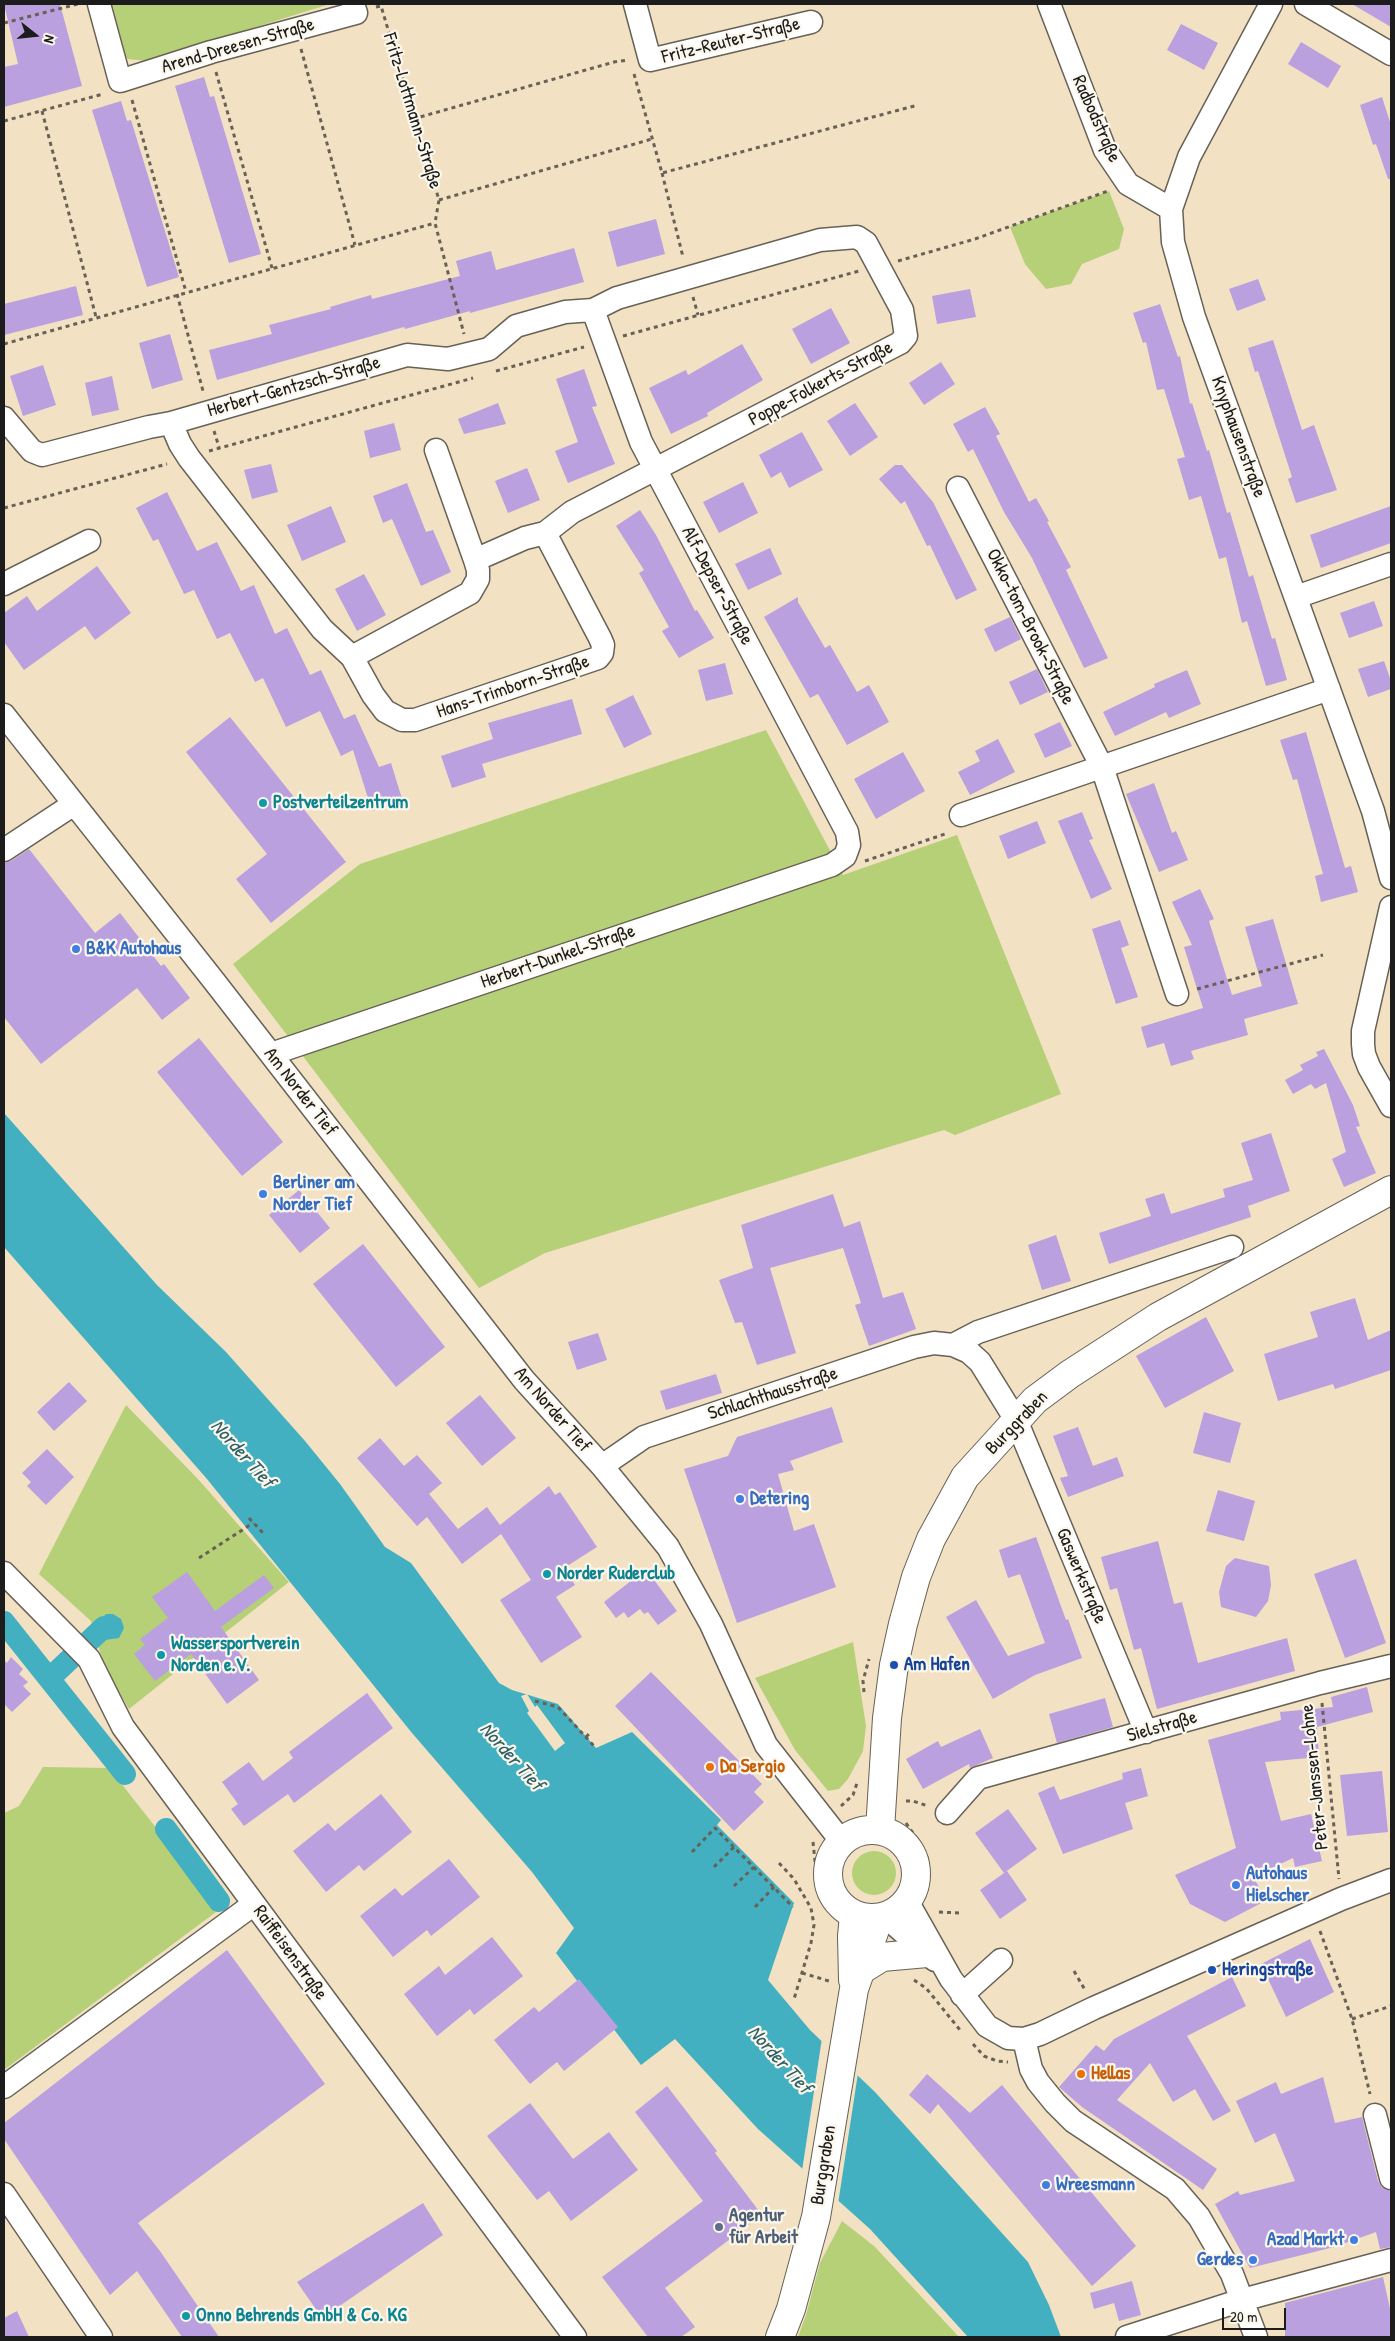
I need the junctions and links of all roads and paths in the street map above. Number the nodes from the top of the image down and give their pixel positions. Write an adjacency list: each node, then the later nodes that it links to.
1 (79, 4): 9 (path)
2 (99, 4): 14 (street)
3 (635, 4): 13 (street, Fritz-Reuter-Straße)
4 (1049, 4): 21 (street, Radbodstraße)
5 (1271, 4): 23 (street, Knyphausenstraße)
6 (1306, 4): 12 (street)
7 (355, 8): 10 (street, Arend-Dreesen-Straße); 17 (path, Fritz-Lottmann-Straße)
8 (811, 22): 13 (street, Fritz-Reuter-Straße)
9 (4, 24)
10 (296, 29): 11 (street, Arend-Dreesen-Straße); 25 (path)
11 (210, 52): 14 (street, Arend-Dreesen-Straße); 27 (path)
12 (1391, 54)
13 (641, 60): 17 (path); 19 (path)
14 (120, 81): 16 (path); 29 (path)
15 (918, 105): 20 (path)
16 (42, 111): 18 (path); 33 (path)
17 (413, 119): 22 (path, Fritz-Lottmann-Straße)
18 (4, 121)
19 (652, 139): 20 (path); 22 (path)
20 (662, 173): 28 (path)
21 (1128, 184): 23 (street, Radbodstraße); 26 (path)
22 (439, 200): 24 (path, Fritz-Lottmann-Straße)
23 (1171, 209): 51 (street, Knyphausenstraße)
24 (435, 223): 25 (path); 36 (path)
25 (355, 245): 27 (path)
26 (880, 266): 28 (street, Poppe-Folkerts-Straße); 32 (path); 43 (street, Poppe-Folkerts-Straße)
27 (272, 268): 29 (path)
28 (688, 278): 31 (street, Poppe-Folkerts-Straße); 32 (path)
29 (186, 292): 30 (path)
30 (177, 294): 33 (path); 38 (path)
31 (593, 310): 34 (street, Alf-Depser-Straße); 36 (street, Herbert-Gentzsch-Straße)
32 (698, 316): 34 (path)
33 (96, 317): 35 (path)
34 (604, 341): 37 (path); 43 (street, Alf-Depser-Straße)
35 (4, 344)
36 (469, 354): 38 (street, Herbert-Gentzsch-Straße); 42 (path)
37 (495, 372)
38 (209, 412): 40 (street, Herbert-Gentzsch-Straße)
39 (4, 418): 40 (street, Herbert-Gentzsch-Straße)
40 (171, 423): 42 (street, Hans-Trimborn-Straße)
41 (436, 450): 48 (street)
42 (189, 458): 45 (path); 52 (street, Hans-Trimborn-Straße)
43 (655, 471): 46 (street); 59 (street, Alf-Depser-Straße)
44 (958, 488): 55 (street, Okko-tom-Brook-Straße)
45 (4, 508)
46 (545, 533): 48 (street); 52 (street, Hans-Trimborn-Straße)
47 (89, 541): 50 (street)
48 (475, 560): 52 (street)
49 (1391, 564): 51 (street)
50 (4, 584)
51 (1296, 597): 53 (street, Knyphausenstraße)
52 (352, 657)
53 (1329, 689): 55 (street); 60 (street, Knyphausenstraße)
54 (8, 728): 56 (street, Am Norder Tief)
55 (1102, 767): 57 (street); 63 (street, Okko-tom-Brook-Straße)
56 (74, 804): 58 (street); 64 (street, Am Norder Tief)
57 (962, 815): 59 (path)
58 (4, 850)
59 (844, 856): 64 (street, Herbert-Dunkel-Straße)
60 (1390, 864)
61 (1391, 907): 65 (street)
62 (1323, 955): 63 (path)
63 (1178, 994)
64 (270, 1054): 70 (street, Am Norder Tief)
65 (1391, 1106)
66 (1391, 1190): 69 (main road, Burggraben)
67 (1232, 1247): 68 (street, Schlachthausstraße)
68 (953, 1345): 69 (street, Schlachthausstraße); 70 (street, Schlachthausstraße)
69 (1016, 1420): 80 (street, Gaswerkstraße); 88 (main road, Burggraben)
70 (602, 1466): 86 (street)
71 (249, 1518): 72 (path)
72 (254, 1523): 73 (path); 74 (path)
73 (263, 1533)
74 (199, 1558)
75 (4, 1573): 99 (street, Raiffeisenstraße)
76 (1391, 1666): 77 (street, Sielstraße)
77 (1320, 1683): 80 (street, Sielstraße); 98 (path, Peter-Janssen-Lohne)
78 (535, 1701): 81 (path)
79 (591, 1732): 81 (path)
80 (1146, 1732): 85 (street, Sielstraße)
81 (586, 1737): 82 (path)
82 (594, 1746)
83 (853, 1795): 86 (path)
84 (900, 1801): 85 (path)
85 (947, 1813)
86 (824, 1819): 89 (street); 105 (path)
87 (904, 1819): 103 (path)
88 (880, 1830): 89 (main road); 103 (main road)
89 (842, 1842): 105 (main road)
90 (734, 1847): 91 (path); 93 (path); 94 (path)
91 (692, 1852)
92 (779, 1863): 108 (path)
93 (714, 1867)
94 (754, 1867): 96 (path); 97 (path)
95 (1391, 1880): 98 (street)
96 (734, 1886)
97 (774, 1887): 100 (path); 101 (path)
98 (1341, 1899): 102 (street)
99 (254, 1904): 119 (street); 126 (street, Raiffeisenstraße)
100 (755, 1907)
101 (793, 1907)
102 (1313, 1911): 114 (path); 116 (street)
103 (920, 1912): 104 (path); 105 (main road); 106 (street)
104 (960, 1913)
105 (868, 1921): 106 (street); 110 (main road, Burggraben)
106 (935, 1959): 110 (main road); 111 (street)
107 (1001, 1960): 111 (street)
108 (802, 1973): 110 (path); 112 (path)
109 (910, 1978): 115 (path)
110 (850, 1981): 127 (main road, Burggraben)
111 (962, 1995): 116 (street)
112 (794, 1999)
113 (1391, 2006): 114 (path)
114 (1352, 2019): 120 (path)
115 (966, 2037)
116 (1024, 2039): 124 (street)
117 (972, 2043): 118 (path)
118 (997, 2061)
119 (4, 2087)
120 (1375, 2115): 121 (street)
121 (1391, 2178)
122 (4, 2194): 125 (street)
123 (1391, 2260): 124 (street)
124 (1242, 2300): 128 (street); 129 (street)
125 (101, 2337)
126 (575, 2337)
127 (780, 2337)
128 (1127, 2337)
129 (1256, 2337)

